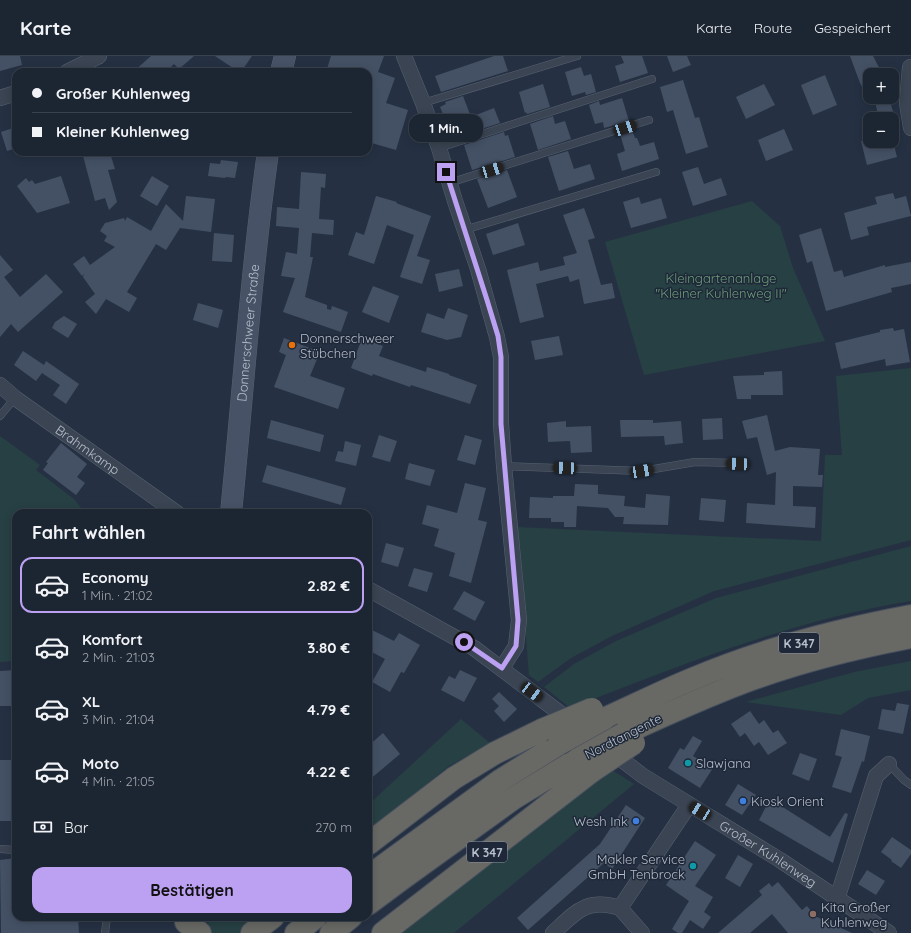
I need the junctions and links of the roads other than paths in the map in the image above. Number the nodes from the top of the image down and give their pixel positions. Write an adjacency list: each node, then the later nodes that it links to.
1 (99, 56): 6 (street)
2 (285, 56): 7 (main road)
3 (404, 56): 11 (street)
4 (577, 56): 11 (lane)
5 (908, 64): 13 (street)
6 (75, 68)
7 (282, 68)
8 (652, 79): 14 (lane)
9 (12, 94): 10 (street)
10 (0, 98)
11 (423, 103): 14 (street)
12 (649, 120): 17 (lane)
13 (911, 128)
14 (439, 148): 17 (street)
15 (267, 156): 25 (main road, Donnerschweer Straße)
16 (656, 172): 18 (lane)
17 (449, 183): 18 (street)
18 (464, 230): 23 (street)
19 (0, 385): 20 (street, Brahmkamp)
20 (15, 398): 21 (lane); 24 (street, Brahmkamp)
21 (0, 416)
22 (738, 464): 23 (lane)
23 (504, 466): 29 (street)
24 (171, 509)
25 (231, 509)
26 (372, 591): 29 (street, Großer Kuhlenweg)
27 (911, 616): 30 (highway, K 347)
28 (911, 637): 32 (highway, K 347, bridge)
29 (502, 668): 34 (street, Großer Kuhlenweg)
30 (598, 714): 35 (highway, K 347, bridge); 38 (highway, Nordtangente / K 347, bridge)
31 (889, 764): 33 (lane); 39 (street)
32 (585, 765): 40 (highway, Nordtangente / K 347); 50 (highway, K 347)
33 (911, 785)
34 (688, 805): 39 (street, Großer Kuhlenweg); 41 (street)
35 (372, 841)
36 (0, 849): 37 (lane)
37 (12, 850)
38 (372, 874)
39 (837, 899): 53 (street, Großer Kuhlenweg)
40 (372, 901)
41 (620, 908): 51 (street); 52 (street)
42 (106, 921): 46 (lane)
43 (268, 921): 47 (highway)
44 (311, 921): 48 (highway)
45 (347, 921): 49 (highway)
46 (105, 933)
47 (252, 933)
48 (296, 933)
49 (331, 933)
50 (383, 933)
51 (552, 933)
52 (642, 933)
53 (889, 933)

